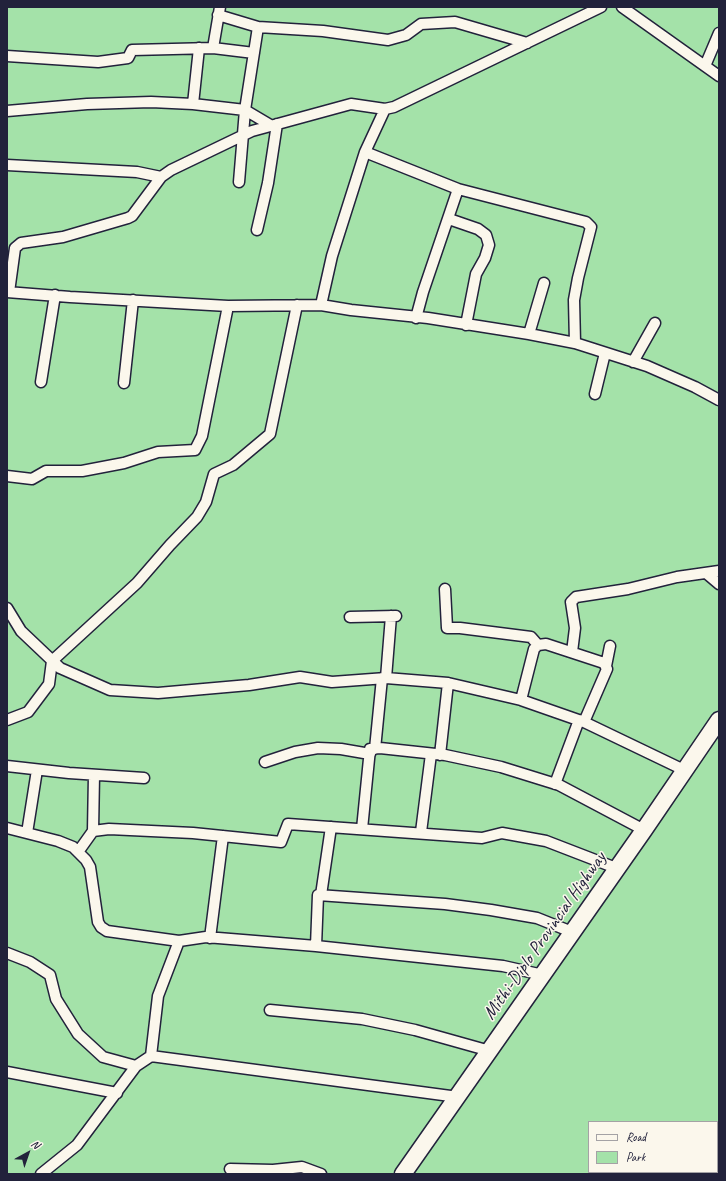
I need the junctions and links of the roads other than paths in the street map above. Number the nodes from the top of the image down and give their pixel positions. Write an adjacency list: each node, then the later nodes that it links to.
1 (601, 7): 6 (street)
2 (622, 7): 11 (street)
3 (219, 11): 4 (street); 8 (street)
4 (258, 27): 6 (street); 9 (street)
5 (719, 33): 11 (street)
6 (527, 43): 14 (street)
7 (199, 48): 8 (street); 10 (street); 13 (street)
8 (213, 48): 9 (street)
9 (254, 53): 15 (street)
10 (7, 56)
11 (705, 66): 12 (street)
12 (719, 76)
13 (193, 104): 15 (street); 16 (street)
14 (385, 109): 17 (street); 19 (street)
15 (245, 110): 17 (street); 18 (street)
16 (7, 111)
17 (274, 125): 18 (street); 25 (street)
18 (244, 135): 21 (street); 22 (street)
19 (365, 152): 23 (street); 31 (street)
20 (7, 165): 21 (street)
21 (161, 177): 27 (street)
22 (239, 182)
23 (458, 189): 24 (street); 37 (street)
24 (449, 219): 33 (street); 35 (street)
25 (257, 230)
26 (544, 283): 36 (street)
27 (8, 292): 28 (street)
28 (55, 295): 29 (street); 40 (street)
29 (133, 300): 32 (street); 41 (street)
30 (297, 305): 31 (street); 32 (street); 54 (street)
31 (321, 305): 33 (street)
32 (228, 306): 44 (street)
33 (416, 318): 35 (street)
34 (655, 322): 39 (street)
35 (466, 325): 36 (street)
36 (528, 334): 37 (street)
37 (575, 343): 38 (street)
38 (605, 353): 39 (street); 42 (street)
39 (633, 362): 43 (street)
40 (41, 382)
41 (124, 383)
42 (595, 394)
43 (719, 400)
44 (7, 476)
45 (719, 571): 46 (street)
46 (706, 573): 47 (street); 53 (street)
47 (719, 584)
48 (445, 589): 51 (street)
49 (7, 608): 54 (street)
50 (350, 617): 56 (street)
51 (538, 645): 53 (street); 58 (street)
52 (610, 646): 55 (street)
53 (572, 652): 55 (street)
54 (52, 661): 56 (street); 59 (street)
55 (606, 666): 61 (street)
56 (384, 678): 57 (street); 62 (street)
57 (448, 683): 58 (street); 63 (street)
58 (521, 700): 61 (street)
59 (7, 720)
60 (719, 720): 67 (main road, Mithi-Diplo Provincial Highway)
61 (582, 721): 67 (street); 70 (street)
62 (372, 751): 63 (street); 64 (street); 73 (street)
63 (435, 754): 70 (street); 76 (street)
64 (265, 762)
65 (7, 766): 66 (street)
66 (37, 770): 68 (street); 77 (street)
67 (684, 770): 74 (main road, Mithi-Diplo Provincial Highway)
68 (94, 775): 69 (street); 75 (street)
69 (144, 778)
70 (555, 784): 74 (street)
71 (331, 827): 73 (street); 78 (street); 81 (street)
72 (7, 828): 77 (street)
73 (362, 829): 76 (street)
74 (644, 830): 80 (main road, Mithi-Diplo Provincial Highway)
75 (93, 831): 78 (street); 79 (street)
76 (420, 832): 80 (street)
77 (27, 833): 79 (street)
78 (223, 836): 83 (street)
79 (78, 852): 84 (street)
80 (616, 868): 82 (main road, Mithi-Diplo Provincial Highway)
81 (321, 895): 82 (street); 85 (street)
82 (572, 932): 87 (main road, Mithi-Diplo Provincial Highway)
83 (210, 938): 84 (street); 85 (street)
84 (179, 941): 90 (street)
85 (316, 946): 87 (street)
86 (7, 953): 91 (street)
87 (543, 975): 89 (main road, Mithi-Diplo Provincial Highway)
88 (270, 1010): 89 (street)
89 (490, 1051): 94 (main road, Mithi-Diplo Provincial Highway)
90 (151, 1056): 91 (street); 94 (street)
91 (136, 1066): 93 (street)
92 (7, 1072): 93 (street)
93 (117, 1093): 96 (street)
94 (458, 1097): 98 (main road, Mithi-Diplo Provincial Highway)
95 (230, 1169): 97 (street)
96 (41, 1174)
97 (321, 1174)
98 (403, 1174)

